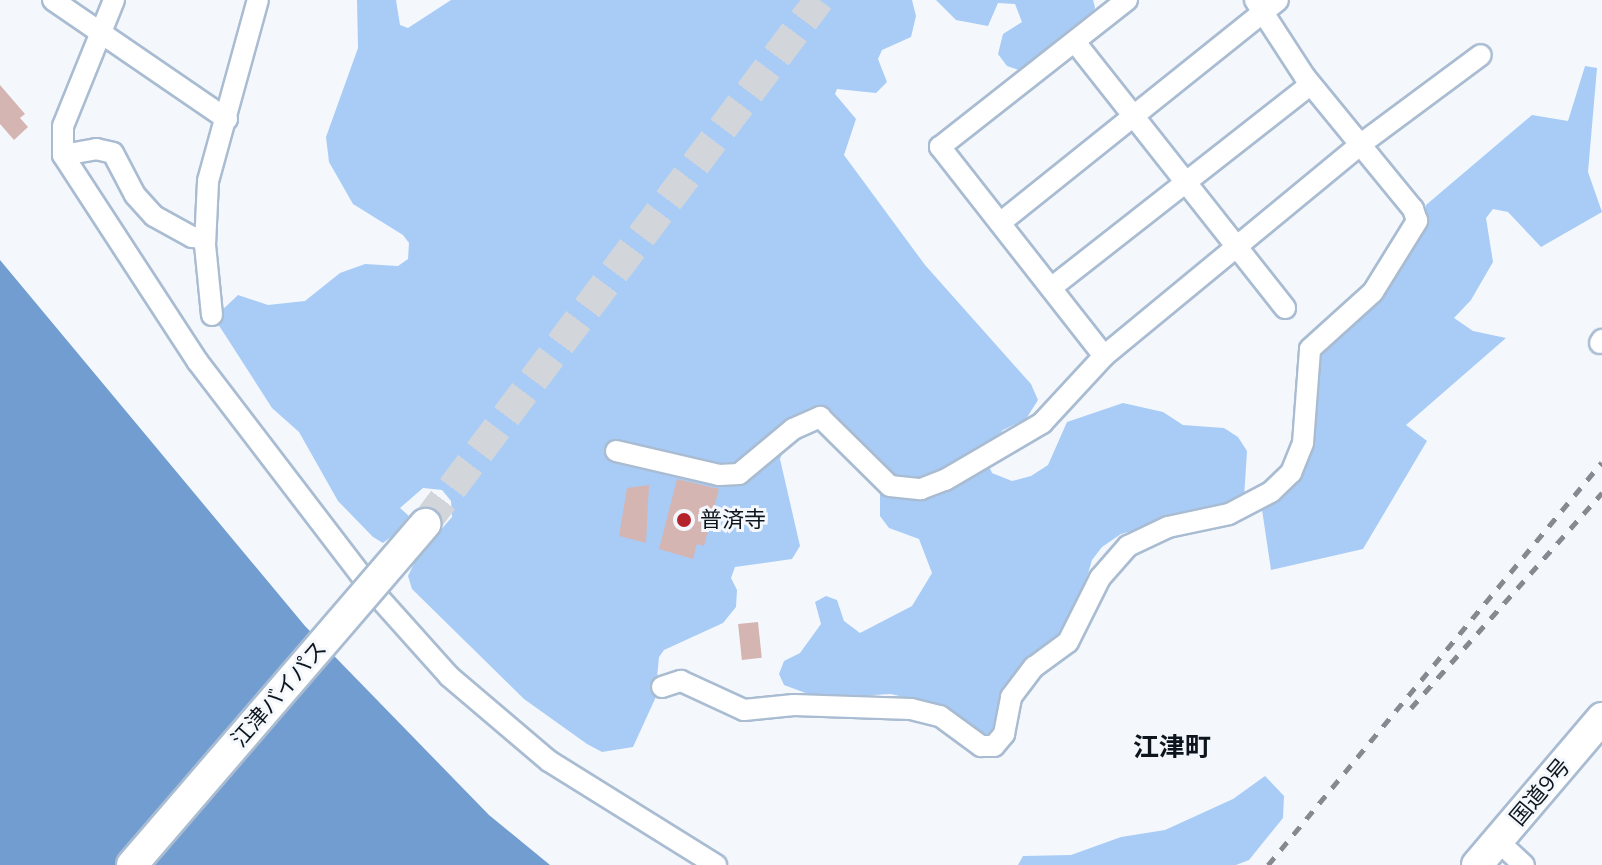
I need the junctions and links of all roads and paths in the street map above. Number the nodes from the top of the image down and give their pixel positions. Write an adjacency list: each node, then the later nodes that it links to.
1 (53, 0): 6 (street)
2 (114, 0): 6 (street)
3 (258, 0): 11 (street)
4 (1127, 0): 7 (street)
5 (1266, 4): 9 (street); 10 (street)
6 (101, 34): 11 (street); 13 (street)
7 (1075, 42): 10 (street); 15 (street)
8 (1481, 55): 12 (street)
9 (1311, 84): 12 (street); 14 (street)
10 (1132, 115): 14 (street); 15 (street)
11 (227, 119): 16 (street)
12 (1361, 144): 17 (street); 25 (street)
13 (63, 155): 16 (street); 24 (street)
14 (1186, 183): 17 (street); 18 (street)
15 (1000, 223): 18 (street)
16 (205, 238): 20 (street)
17 (1237, 246): 19 (street); 21 (street)
18 (1051, 288): 21 (street)
19 (1285, 308)
20 (212, 315)
21 (1104, 356): 22 (street)
22 (616, 451)
23 (425, 524): 28 (highway, 江津バイパス, bridge)
24 (367, 597): 28 (street, bridge); 29 (street)
25 (662, 687)
26 (1602, 718): 27 (highway, 国道9号)
27 (1499, 842): 30 (highway, 国道9号); 31 (street)
28 (140, 856)
29 (716, 865)
30 (1477, 865)
31 (1524, 865)

